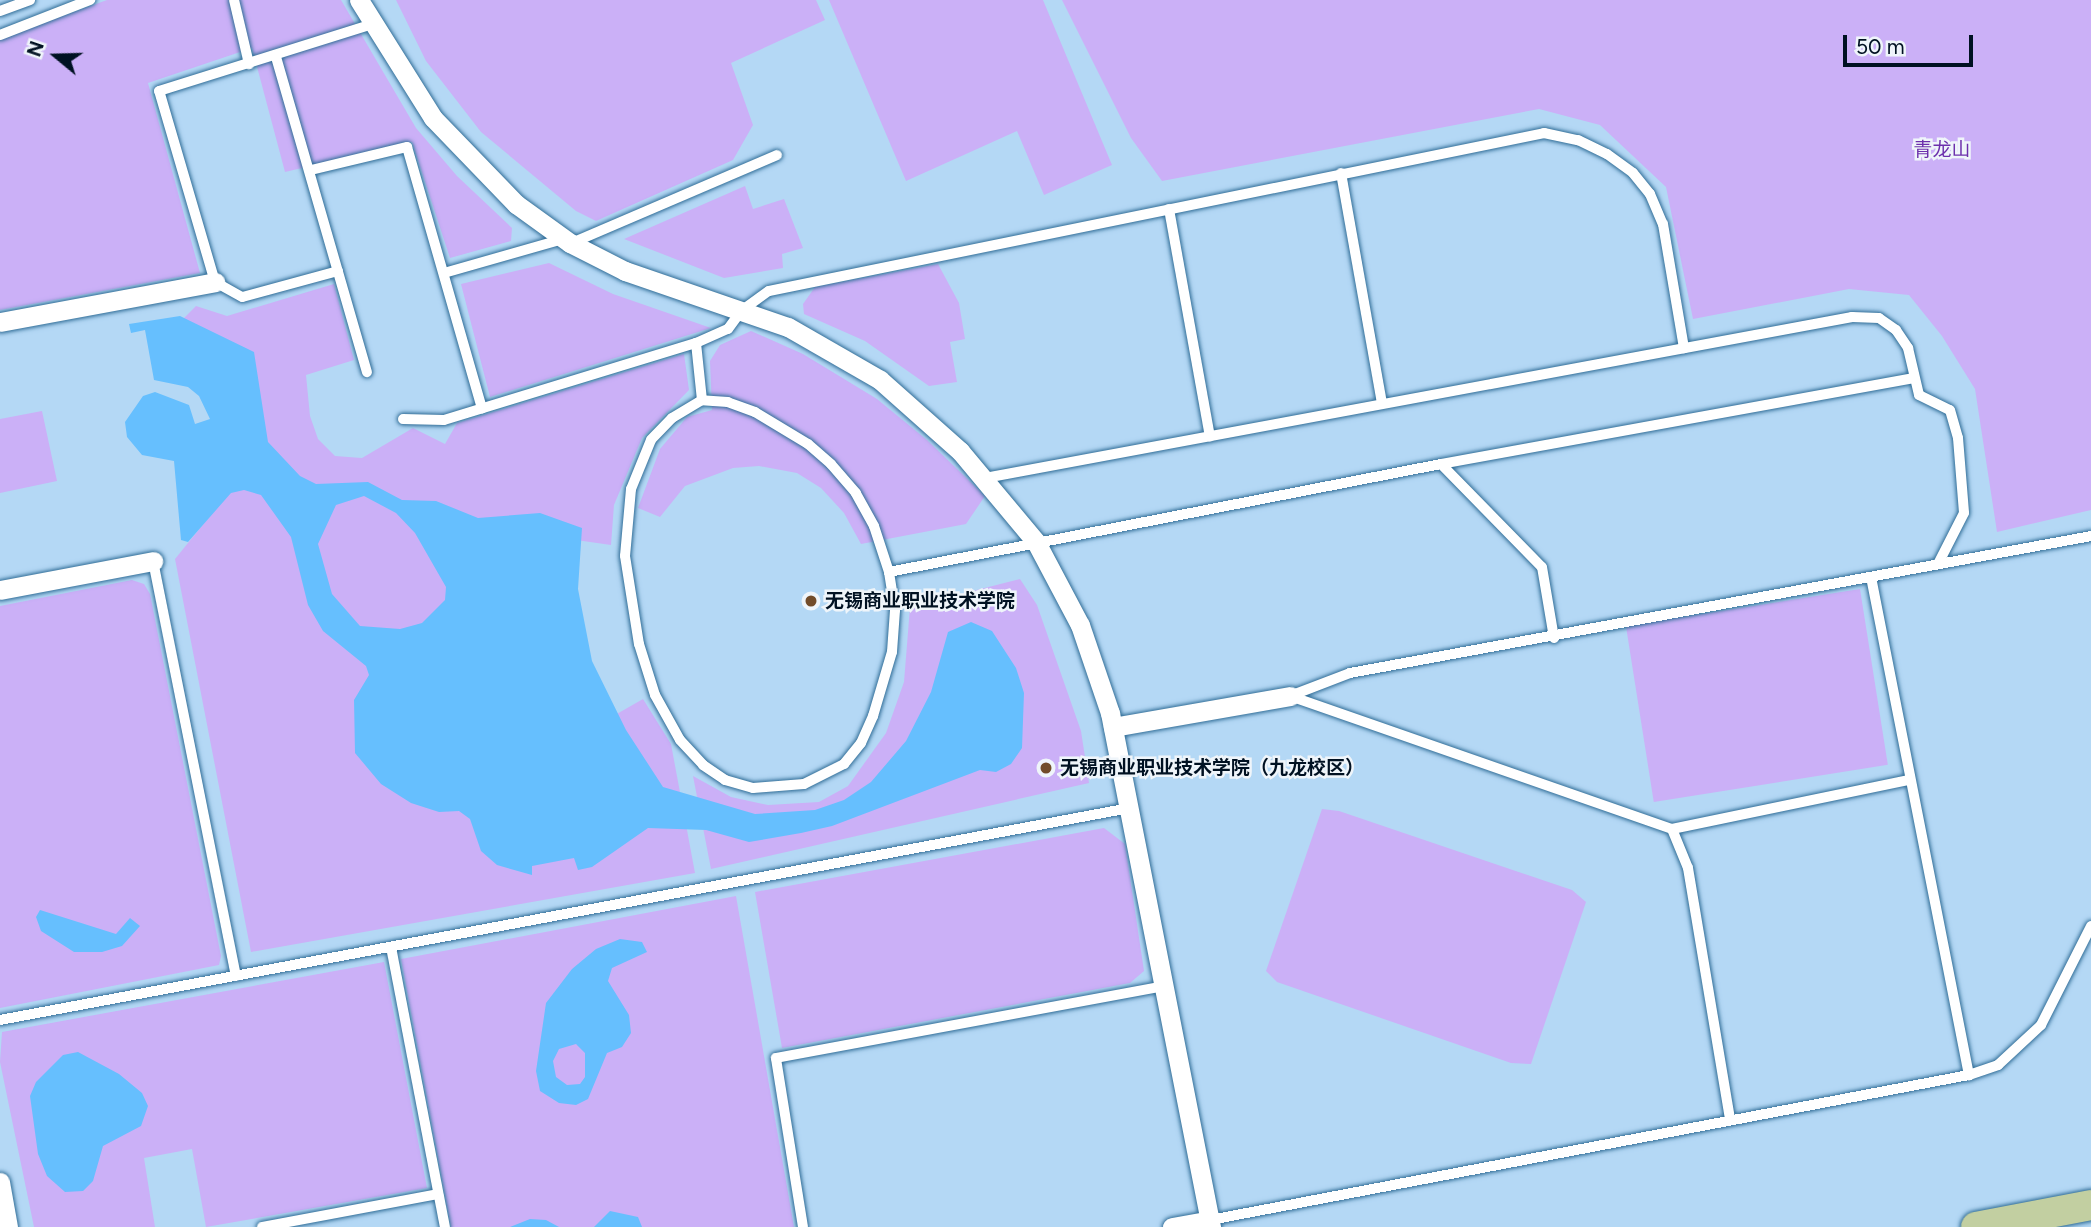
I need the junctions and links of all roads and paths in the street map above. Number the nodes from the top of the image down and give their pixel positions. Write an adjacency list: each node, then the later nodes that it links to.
1 (30, 0): 5 (lane)
2 (90, 0): 7 (lane)
3 (234, 0): 9 (lane)
4 (359, 0): 6 (street)
5 (0, 11)
6 (373, 24): 8 (lane); 14 (street)
7 (0, 35)
8 (276, 57): 9 (lane); 11 (lane)
9 (249, 64): 17 (lane)
10 (778, 155): 14 (lane)
11 (311, 170): 15 (lane); 16 (lane)
12 (1341, 173): 13 (lane); 21 (lane); 25 (lane)
13 (1168, 209): 18 (lane); 28 (lane)
14 (567, 241): 16 (lane); 18 (street)
15 (338, 271): 17 (lane); 22 (lane)
16 (444, 273): 26 (lane)
17 (215, 282): 19 (street)
18 (741, 311): 20 (lane); 30 (street)
19 (0, 322)
20 (696, 343): 24 (lane); 26 (lane)
21 (1684, 348): 23 (lane); 25 (lane)
22 (367, 372)
23 (1913, 378): 29 (lane); 34 (lane)
24 (702, 400): 35 (lane); 35 (lane)
25 (1382, 403): 28 (lane)
26 (482, 408): 27 (lane)
27 (403, 419)
28 (1210, 436): 30 (lane)
29 (1441, 464): 32 (lane); 38 (lane)
30 (985, 478): 32 (street)
31 (2091, 536): 34 (lane)
32 (1037, 542): 35 (lane); 40 (street)
33 (153, 561): 37 (street); 46 (lane)
34 (1938, 564): 36 (lane)
35 (889, 572)
36 (1871, 577): 38 (lane); 41 (lane)
37 (0, 590)
38 (1554, 638): 39 (lane)
39 (1290, 696): 40 (street); 43 (lane)
40 (1113, 727): 42 (street)
41 (1908, 780): 43 (lane); 49 (lane)
42 (1129, 808): 45 (lane); 47 (street)
43 (1672, 829): 50 (lane)
44 (2091, 926): 49 (lane)
45 (391, 947): 46 (lane); 52 (lane)
46 (236, 976): 48 (lane)
47 (1164, 986): 55 (street); 58 (lane)
48 (0, 1020)
49 (1969, 1075): 50 (lane)
50 (1730, 1120): 55 (lane)
51 (0, 1182): 54 (street)
52 (438, 1194): 56 (lane); 57 (lane)
53 (2091, 1205): 60 (main road)
54 (5, 1222)
55 (1210, 1224): 59 (street)
56 (262, 1227)
57 (445, 1227)
58 (803, 1227)
59 (1172, 1227)
60 (1976, 1227)

